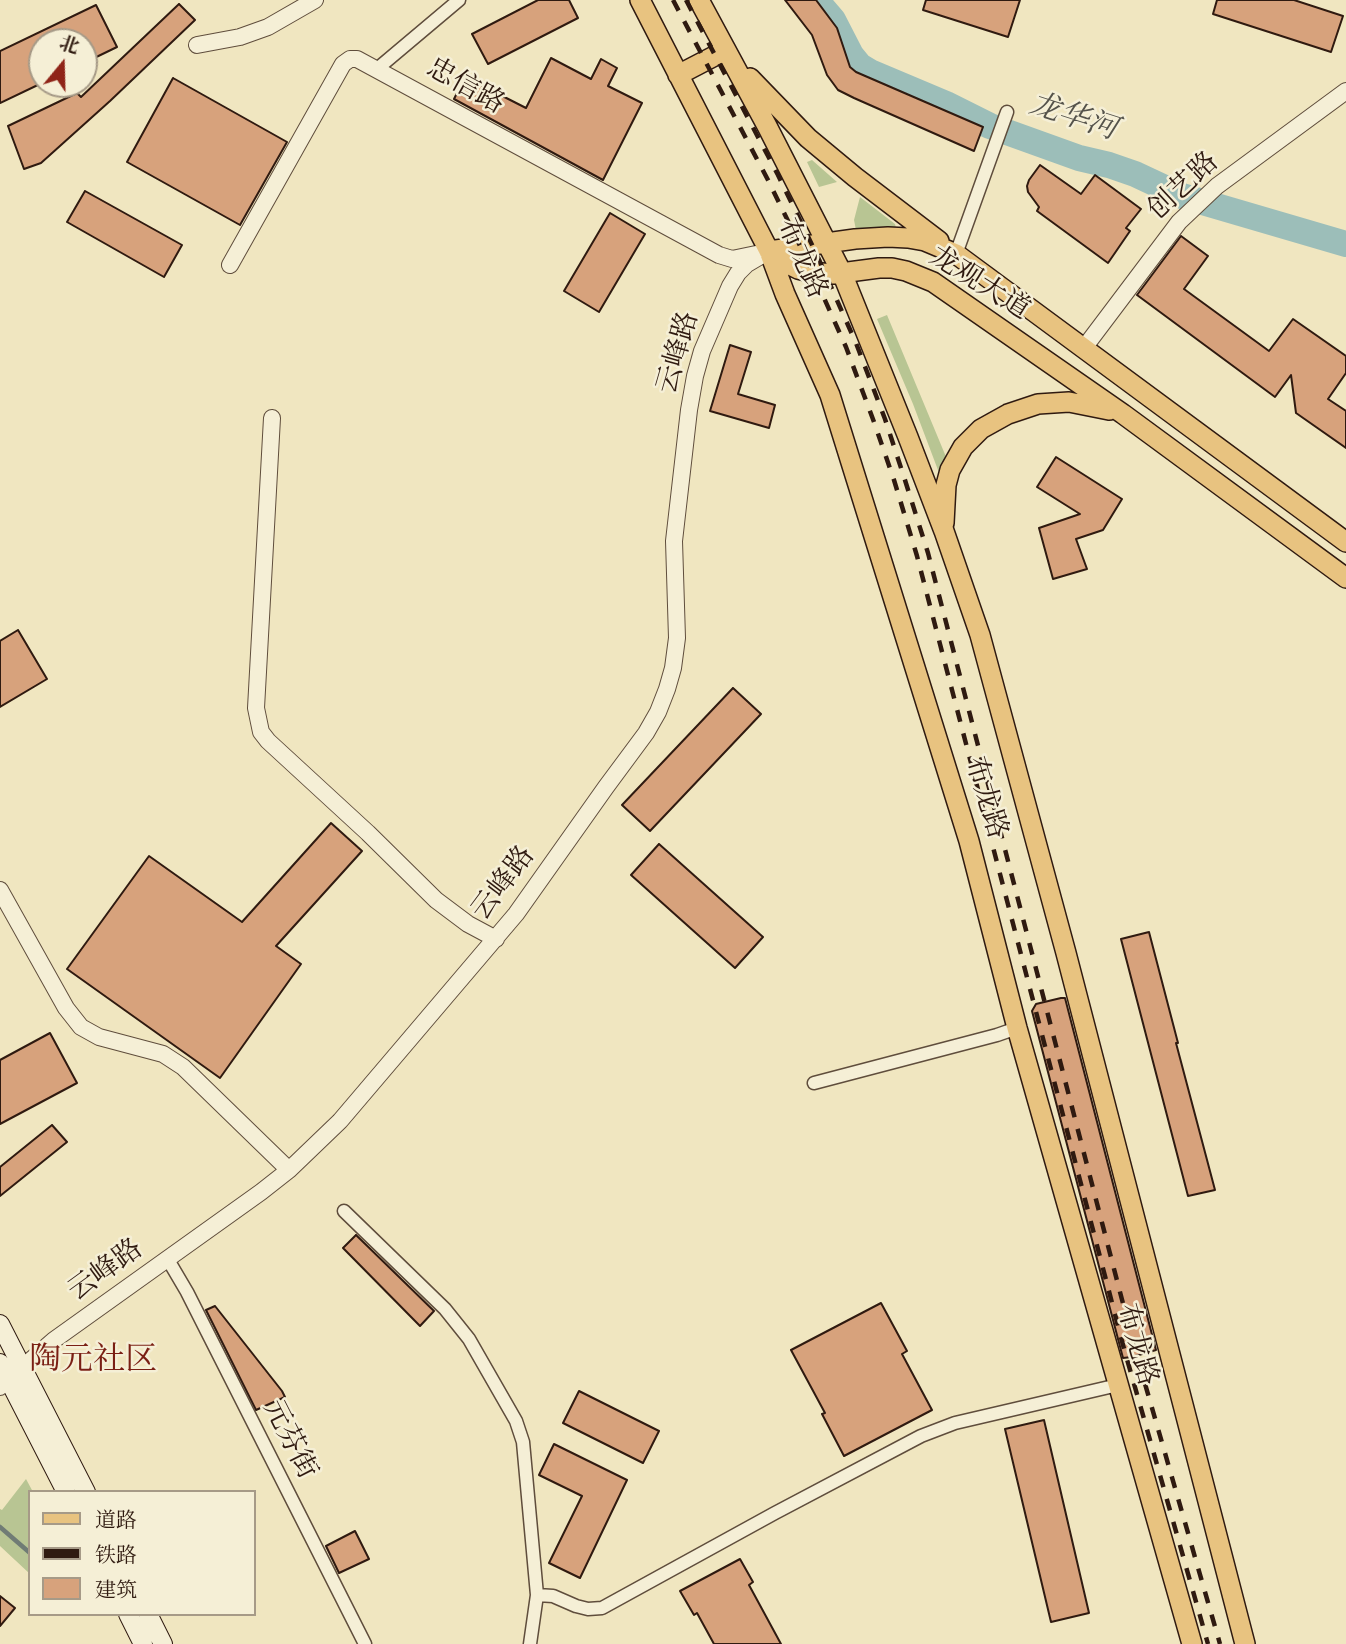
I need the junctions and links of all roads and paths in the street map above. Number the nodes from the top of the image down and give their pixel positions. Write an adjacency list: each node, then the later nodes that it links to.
1 (315, 0): 5 (street)
2 (459, 0): 7 (street)
3 (640, 0): 8 (main road, 布龙路)
4 (699, 0): 6 (main road, 布龙路)
5 (197, 45)
6 (726, 50): 8 (main road); 11 (main road, 布龙路); 13 (main road)
7 (377, 69): 12 (street, 忠信路); 14 (street, 忠信路)
8 (678, 75): 12 (main road, 布龙路)
9 (1346, 91): 16 (street, 创艺路)
10 (1007, 113): 13 (street)
11 (827, 243): 12 (main road, 龙观大道); 13 (main road, 龙观大道); 15 (main road, 布龙路)
12 (769, 251): 15 (main road, 龙观大道); 23 (street, 云峰路); 24 (main road, 布龙路)
13 (956, 254): 16 (main road, 龙观大道)
14 (230, 265)
15 (842, 274): 17 (main road, 龙观大道); 19 (main road, 布龙路)
16 (1084, 348): 20 (main road, 龙观大道)
17 (1123, 414): 19 (main road); 21 (main road, 龙观大道)
18 (272, 418): 23 (street)
19 (944, 531): 43 (main road, 布龙路)
20 (1346, 542)
21 (1346, 578)
22 (0, 890): 26 (street)
23 (496, 939): 26 (street, 云峰路)
24 (1017, 1028): 25 (street); 32 (main road, 布龙路)
25 (814, 1083)
26 (289, 1170): 28 (street, 云峰路)
27 (344, 1211): 35 (street)
28 (167, 1258): 31 (street, 云峰路); 40 (street, 元芬街)
29 (0, 1324): 31 (main road)
30 (0, 1363): 31 (main road)
31 (10, 1378): 33 (main road); 34 (main road)
32 (1118, 1385): 35 (street); 42 (main road, 布龙路)
33 (65, 1490)
34 (85, 1490)
35 (537, 1595): 41 (street)
36 (129, 1616): 38 (main road)
37 (149, 1616): 39 (main road)
38 (143, 1644)
39 (163, 1644)
40 (365, 1644)
41 (530, 1644)
42 (1192, 1644)
43 (1245, 1644)

